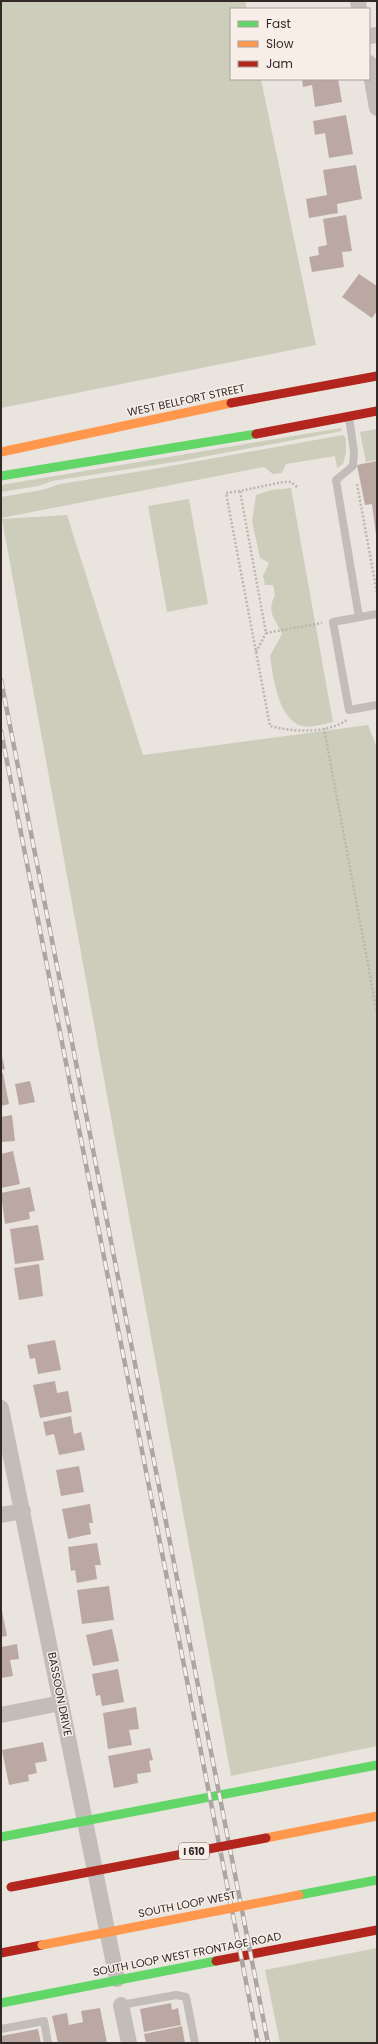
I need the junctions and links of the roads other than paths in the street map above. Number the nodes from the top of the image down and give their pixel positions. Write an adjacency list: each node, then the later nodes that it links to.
1 (370, 69): 2 (street)
2 (377, 108)
3 (377, 376): 6 (main road, WEST BELLFORT STREET)
4 (377, 411): 5 (main road)
5 (349, 413): 7 (main road); 9 (lane)
6 (1, 452)
7 (1, 476)
8 (377, 614): 9 (lane)
9 (359, 617): 10 (lane)
10 (377, 704)
11 (1, 1408): 12 (street, BASSOON DRIVE)
12 (23, 1511): 13 (street); 14 (street, BASSOON DRIVE)
13 (1, 1515)
14 (62, 1704): 15 (street); 18 (street, BASSOON DRIVE)
15 (1, 1714)
16 (377, 1765): 18 (main road)
17 (377, 1816): 21 (main road, I 610, bridge)
18 (86, 1822): 19 (main road); 24 (street, BASSOON DRIVE)
19 (1, 1836)
20 (377, 1880): 23 (main road, SOUTH LOOP WEST, bridge)
21 (1, 1888)
22 (377, 1930): 24 (main road, SOUTH LOOP WEST FRONTAGE ROAD)
23 (1, 1953)
24 (117, 1979): 25 (main road, SOUTH LOOP WEST FRONTAGE ROAD)
25 (1, 2003)
26 (121, 2005): 29 (street); 30 (lane)
27 (1, 2029): 28 (lane)
28 (48, 2043)
29 (129, 2043)
30 (195, 2043)

